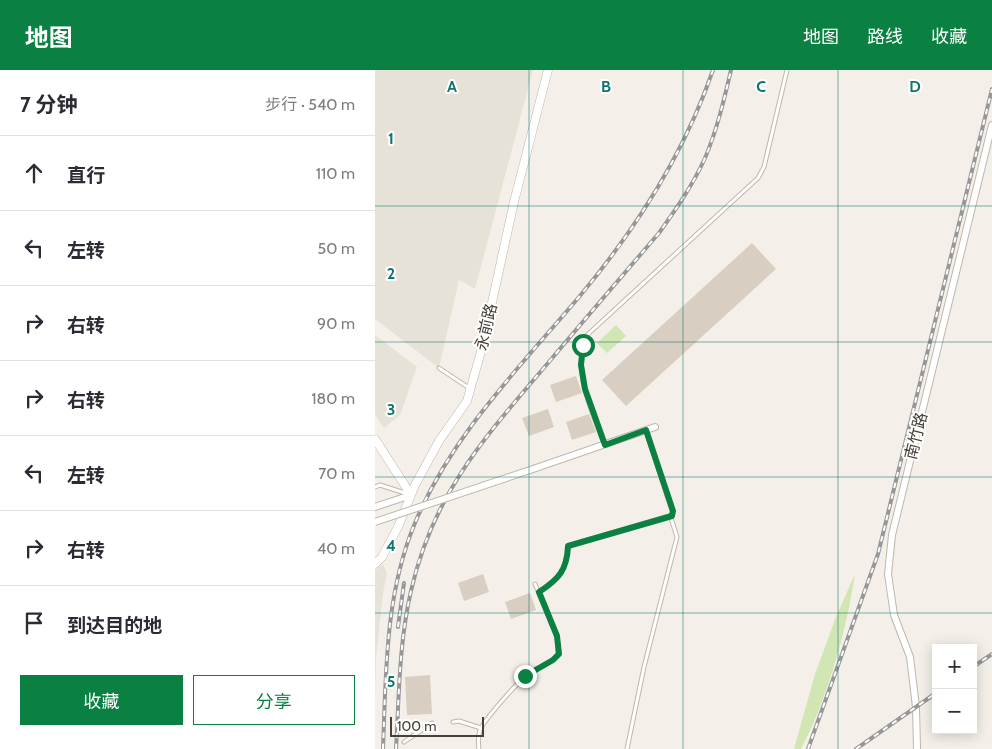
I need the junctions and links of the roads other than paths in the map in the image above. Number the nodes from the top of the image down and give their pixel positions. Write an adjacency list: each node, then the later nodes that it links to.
1 (548, 70): 5 (street, 永前路)
2 (787, 70): 9 (lane)
3 (992, 125): 24 (street, 南竹路)
4 (439, 368): 5 (lane)
5 (470, 389): 11 (street, 永前路)
6 (655, 427): 7 (street)
7 (646, 430): 9 (street); 13 (lane)
8 (375, 438): 11 (street)
9 (605, 445): 14 (street, bridge)
10 (375, 488): 11 (lane)
11 (411, 495): 12 (street); 15 (street, 永前路)
12 (375, 507)
13 (672, 516): 17 (lane); 23 (lane)
14 (375, 522)
15 (375, 564)
16 (535, 584): 17 (lane)
17 (539, 592): 20 (lane)
18 (453, 722): 20 (lane)
19 (432, 723): 21 (lane)
20 (481, 728): 22 (lane)
21 (404, 742)
22 (479, 749)
23 (627, 749)
24 (917, 749)

